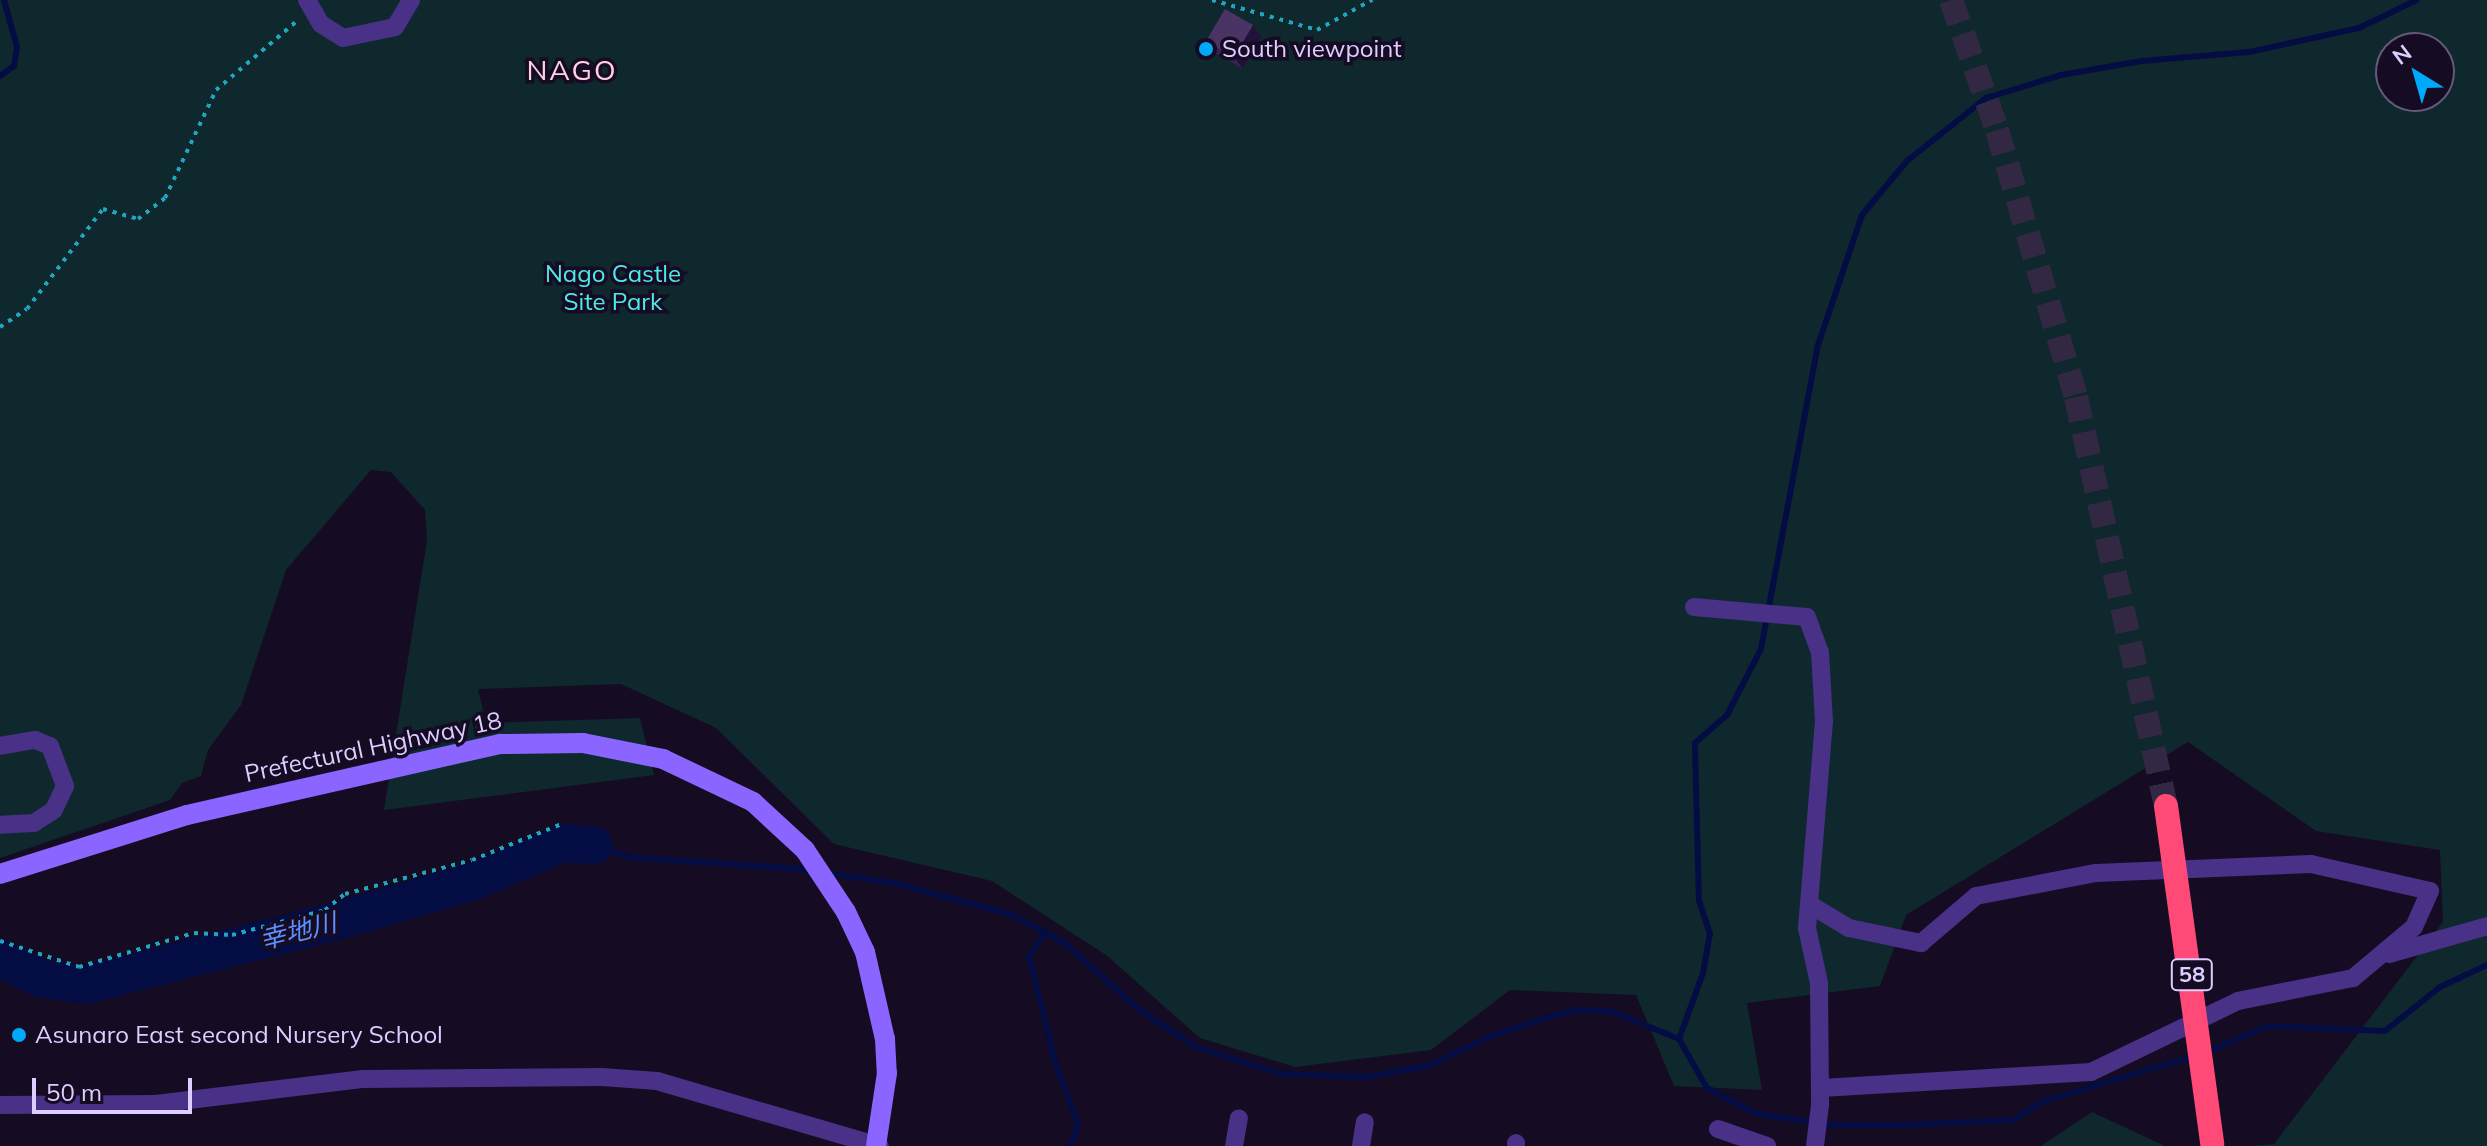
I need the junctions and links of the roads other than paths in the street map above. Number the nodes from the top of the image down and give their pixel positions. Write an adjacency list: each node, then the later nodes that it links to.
1 (411, 0): 2 (street)
2 (308, 6)
3 (1694, 607): 8 (street)
4 (0, 746): 6 (street)
5 (2166, 806): 17 (highway, 58, bridge)
6 (0, 825)
7 (0, 874): 18 (main road, Prefectural Highway 18, bridge)
8 (1809, 904): 10 (street); 11 (street)
9 (2487, 926): 10 (street)
10 (2378, 957): 11 (street)
11 (1821, 1096): 16 (street)
12 (0, 1105): 18 (street)
13 (1239, 1118): 19 (street)
14 (1365, 1122): 20 (street)
15 (1718, 1129): 21 (street)
16 (1817, 1143)
17 (2212, 1144)
18 (878, 1146)
19 (1234, 1146)
20 (1361, 1146)
21 (1767, 1146)

